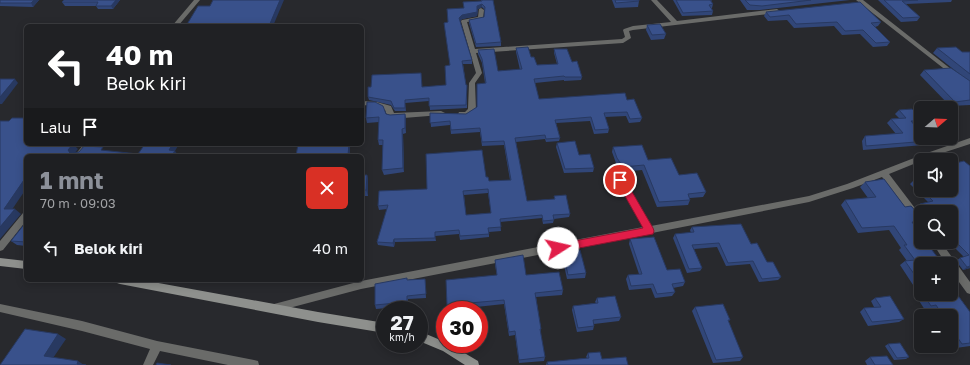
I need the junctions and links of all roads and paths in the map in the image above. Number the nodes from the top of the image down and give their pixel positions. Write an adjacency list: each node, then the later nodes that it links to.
1 (197, 0): 7 (street)
2 (654, 0): 6 (street)
3 (858, 2): 9 (street)
4 (481, 10): 8 (street)
5 (784, 10): 6 (street)
6 (675, 23): 8 (street)
7 (177, 24)
8 (472, 51): 10 (street)
9 (970, 87)
10 (364, 103)
11 (970, 140): 15 (street)
12 (86, 146): 13 (street)
13 (80, 154)
14 (613, 167): 18 (street)
15 (884, 174): 16 (street); 18 (street)
16 (914, 213)
17 (24, 217): 19 (street)
18 (649, 231): 26 (street)
19 (0, 247)
20 (941, 249): 24 (street)
21 (0, 262): 22 (main road)
22 (24, 265)
23 (131, 282): 26 (main road)
24 (970, 290)
25 (0, 308): 29 (street)
26 (274, 308): 27 (main road)
27 (376, 327)
28 (428, 340): 32 (main road)
29 (157, 346): 30 (street); 31 (street)
30 (148, 365)
31 (254, 365)
32 (474, 365)

